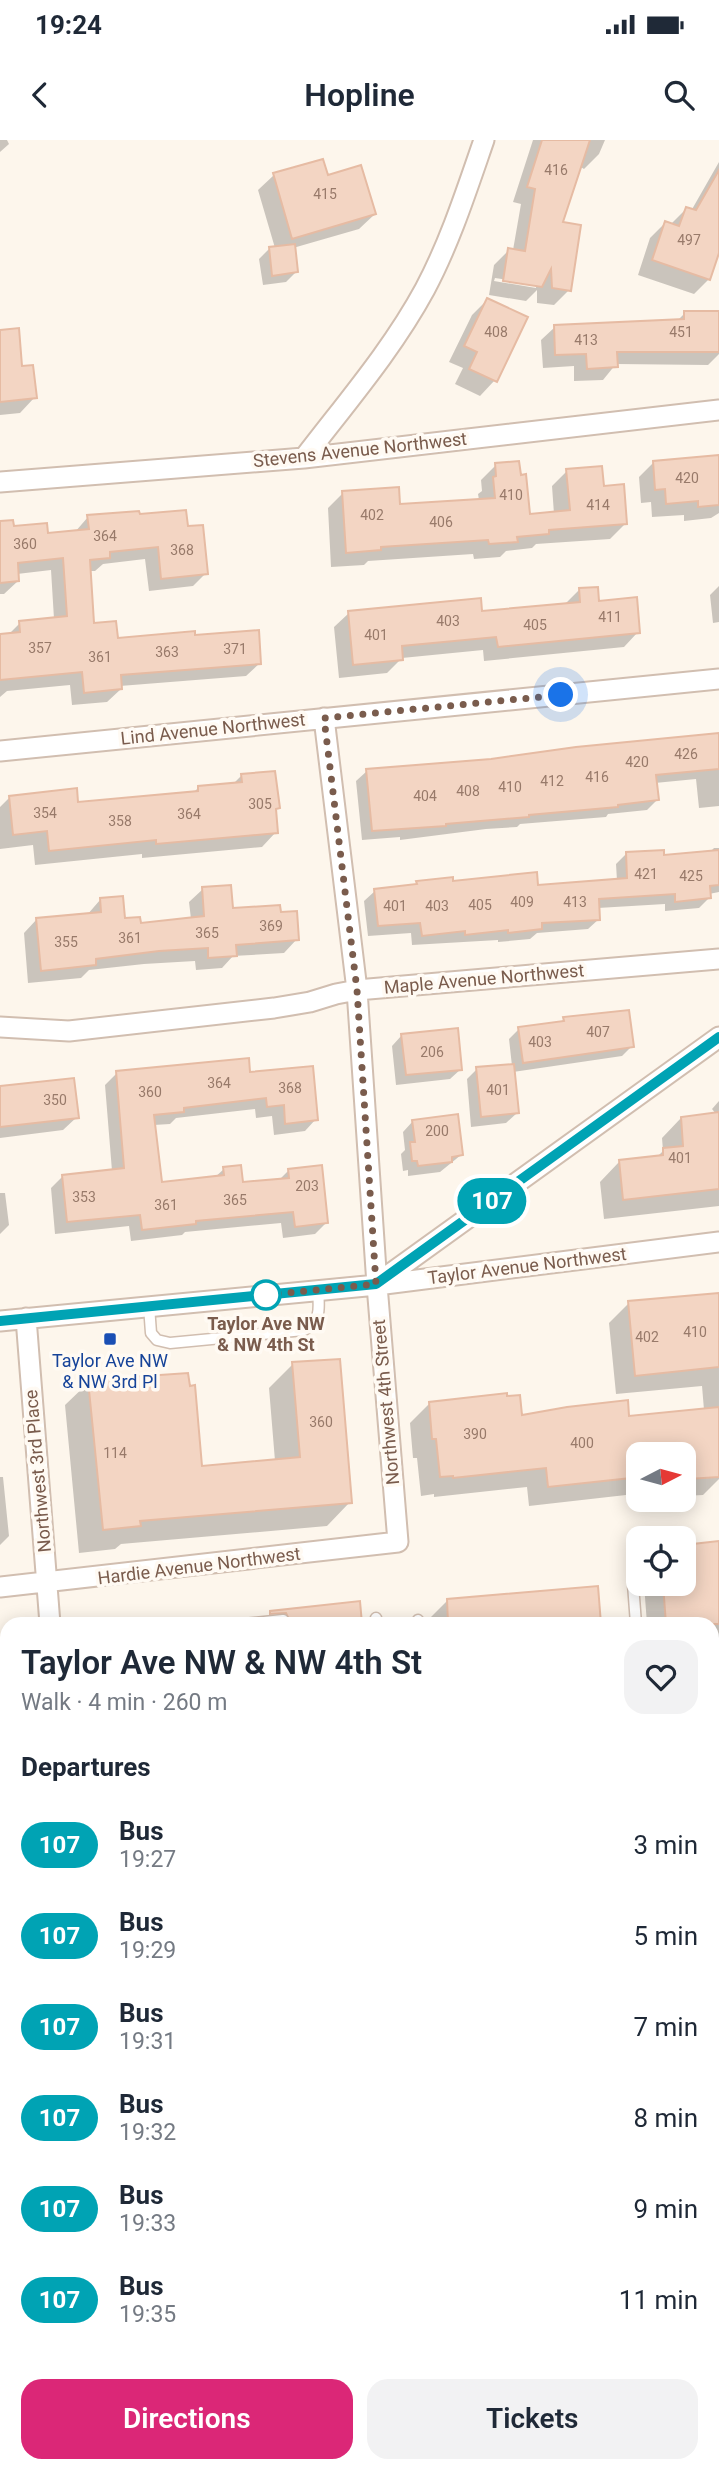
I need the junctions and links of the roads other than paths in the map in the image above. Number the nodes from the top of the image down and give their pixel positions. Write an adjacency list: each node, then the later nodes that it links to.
1 (484, 140): 3 (street)
2 (719, 410): 3 (street, Stevens Avenue Northwest)
3 (304, 457): 4 (street, Stevens Avenue Northwest)
4 (0, 482)
5 (719, 680): 6 (street, Lind Avenue Northwest)
6 (324, 718): 7 (street, Lind Avenue Northwest); 9 (street, Northwest 4th Street)
7 (0, 751)
8 (719, 959): 9 (street, Maple Avenue Northwest)
9 (357, 990): 10 (street, Maple Avenue Northwest); 13 (street, Northwest 4th Street)
10 (0, 1027)
11 (719, 1037): 13 (street)
12 (719, 1241): 13 (street, Taylor Avenue Northwest)
13 (376, 1284): 14 (street, Taylor Avenue Northwest); 18 (street, Northwest 4th Street)
14 (318, 1290): 15 (street, Taylor Avenue Northwest); 15 (lane)
15 (149, 1306): 16 (street, Taylor Avenue Northwest)
16 (26, 1318): 17 (street, Taylor Avenue Northwest); 19 (street, Northwest 3rd Place)
17 (0, 1321)
18 (398, 1542): 19 (street, Hardie Avenue Northwest)
19 (47, 1583): 20 (street, Hardie Avenue Northwest); 22 (street, Northwest 3rd Place)
20 (0, 1587)
21 (634, 1596): 23 (lane)
22 (49, 1617)
23 (635, 1617)

